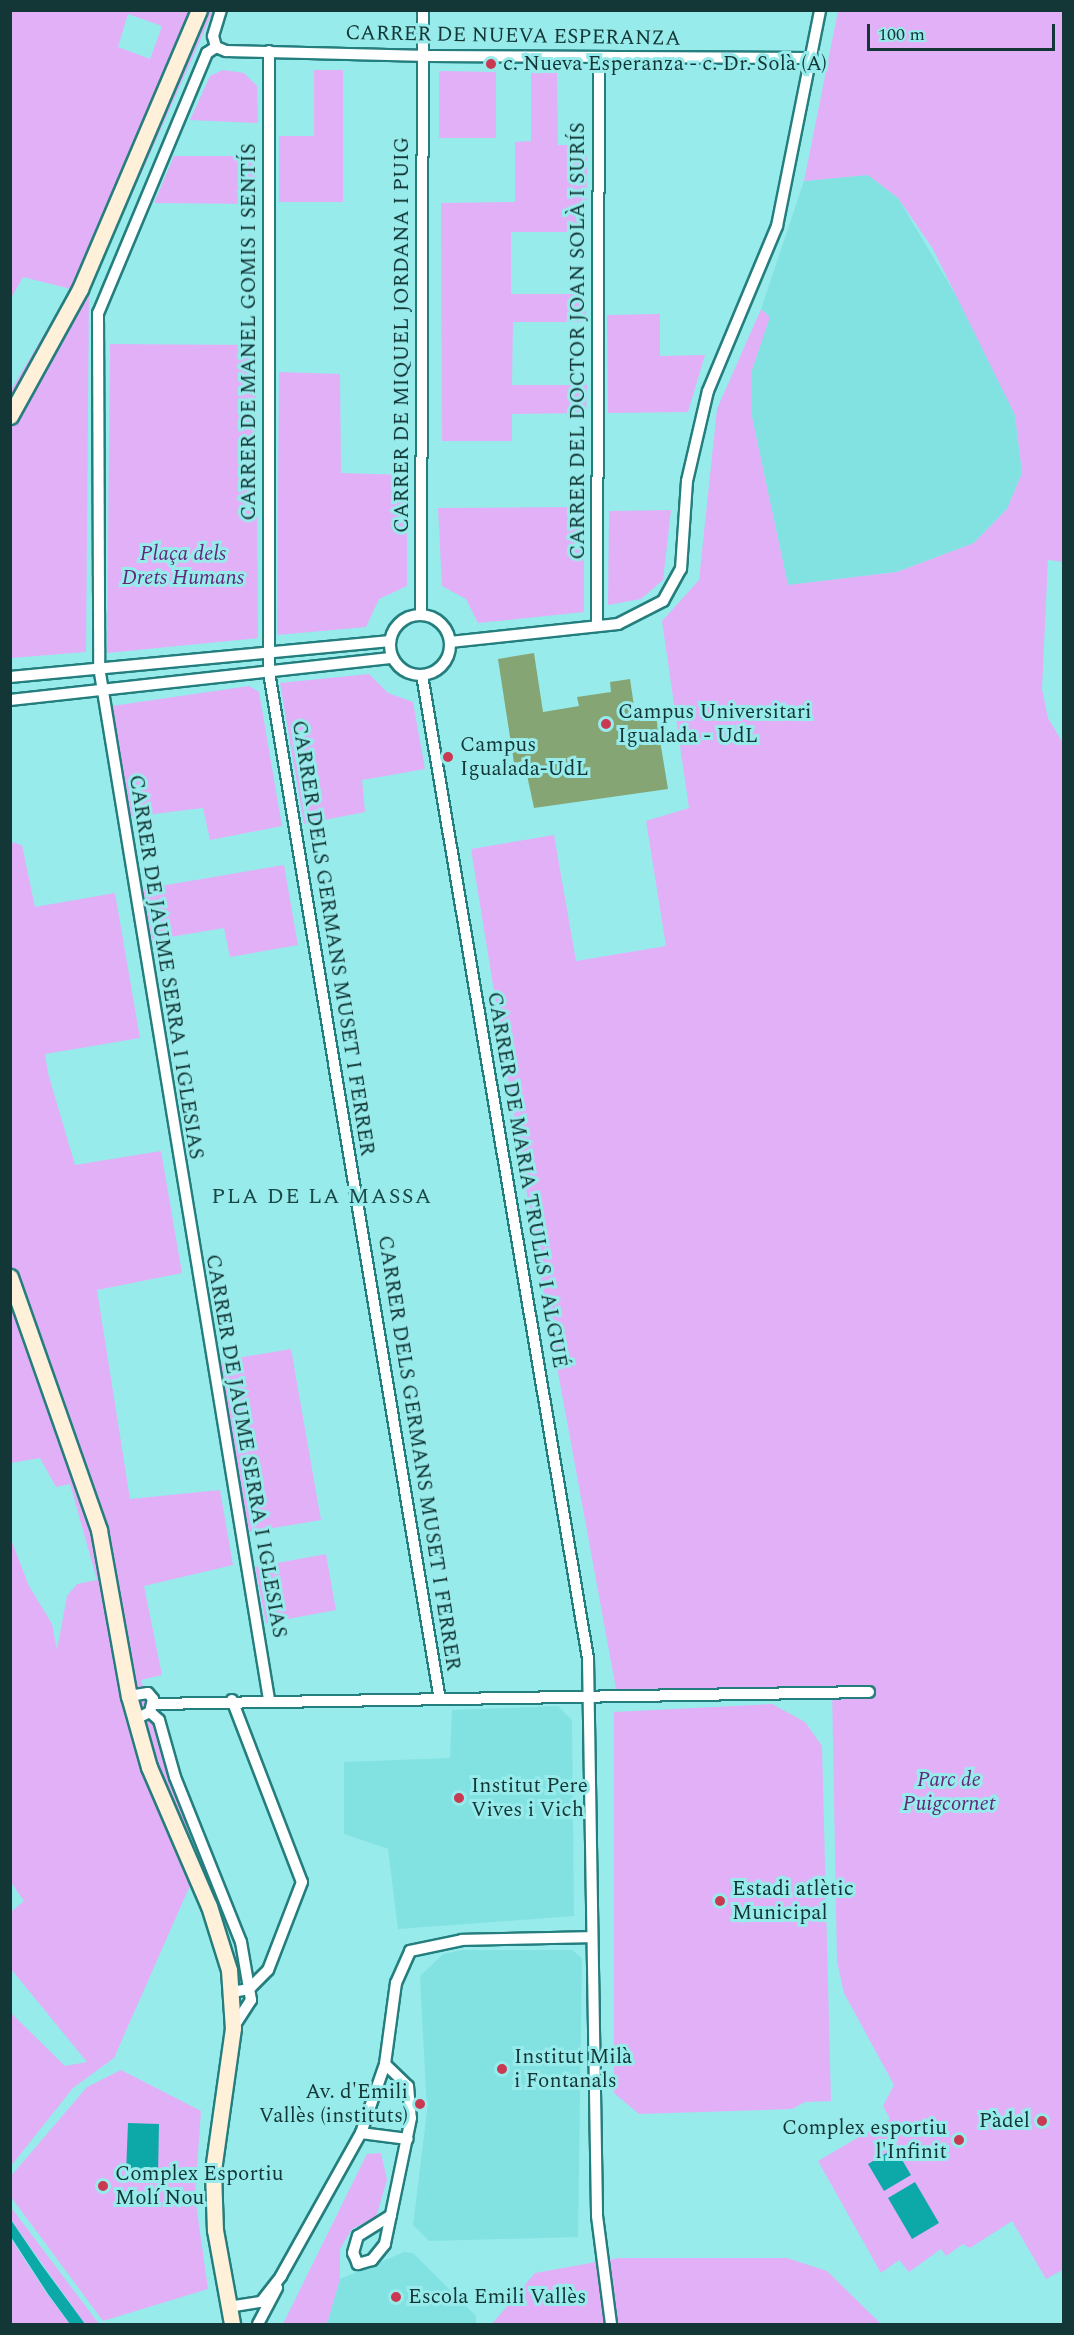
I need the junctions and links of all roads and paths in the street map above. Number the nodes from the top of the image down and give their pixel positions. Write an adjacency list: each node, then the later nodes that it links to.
1 (199, 10): 10 (street)
2 (220, 10): 5 (street)
3 (423, 10): 7 (street, CARRER DE MIQUEL JORDANA I PUIG)
4 (820, 10): 9 (street)
5 (216, 46): 6 (street, CARRER DE NUEVA ESPERANZA); 17 (street, CARRER DE JAUME SERRA I IGLESIAS)
6 (269, 51): 7 (street, CARRER DE NUEVA ESPERANZA); 15 (street, CARRER DE MANEL GOMIS I SENTÍS)
7 (422, 56): 8 (street, CARRER DE NUEVA ESPERANZA); 11 (street, CARRER DE MIQUEL JORDANA I PUIG)
8 (599, 57): 9 (street, CARRER DE NUEVA ESPERANZA); 12 (street, CARRER DEL DOCTOR JOAN SOLÀ I SURÍS)
9 (810, 58): 12 (street)
10 (10, 416)
11 (421, 615): 13 (street); 14 (street)
12 (597, 626): 14 (street)
13 (390, 641): 15 (street); 16 (street)
14 (450, 642): 19 (street)
15 (268, 649): 17 (street); 18 (street, CARRER DELS GERMANS MUSET I FERRER)
16 (393, 658): 18 (street); 19 (street)
17 (99, 667): 20 (street); 21 (street, CARRER DE JAUME SERRA I IGLESIAS)
18 (269, 672): 21 (street); 26 (street, CARRER DELS GERMANS MUSET I FERRER)
19 (422, 675): 24 (street, CARRER DE MARIA TRULLS I ALGUÉ)
20 (12, 676)
21 (100, 693): 22 (street); 28 (street, CARRER DE JAUME SERRA I IGLESIAS)
22 (13, 700)
23 (10, 1277): 27 (street)
24 (590, 1692): 25 (street); 26 (street); 32 (street, CARRER DE MARIA TRULLS I ALGUÉ)
25 (869, 1692)
26 (439, 1695): 28 (street)
27 (129, 1696): 30 (street); 31 (street)
28 (269, 1699): 29 (street)
29 (232, 1700): 30 (street); 33 (street)
30 (152, 1708): 31 (street); 33 (street)
31 (135, 1719): 34 (street)
32 (592, 1937): 36 (street); 44 (street, CARRER DE MARIA TRULLS I ALGUÉ)
33 (249, 1989): 34 (street); 35 (street)
34 (232, 1992): 35 (street)
35 (233, 2028): 41 (street)
36 (385, 2064): 37 (street); 38 (street)
37 (361, 2133): 38 (street); 40 (street)
38 (408, 2139): 39 (street)
39 (391, 2216): 39 (street)
40 (281, 2276): 41 (street); 43 (street)
41 (228, 2307): 42 (street)
42 (232, 2325)
43 (258, 2325)
44 (611, 2325)

